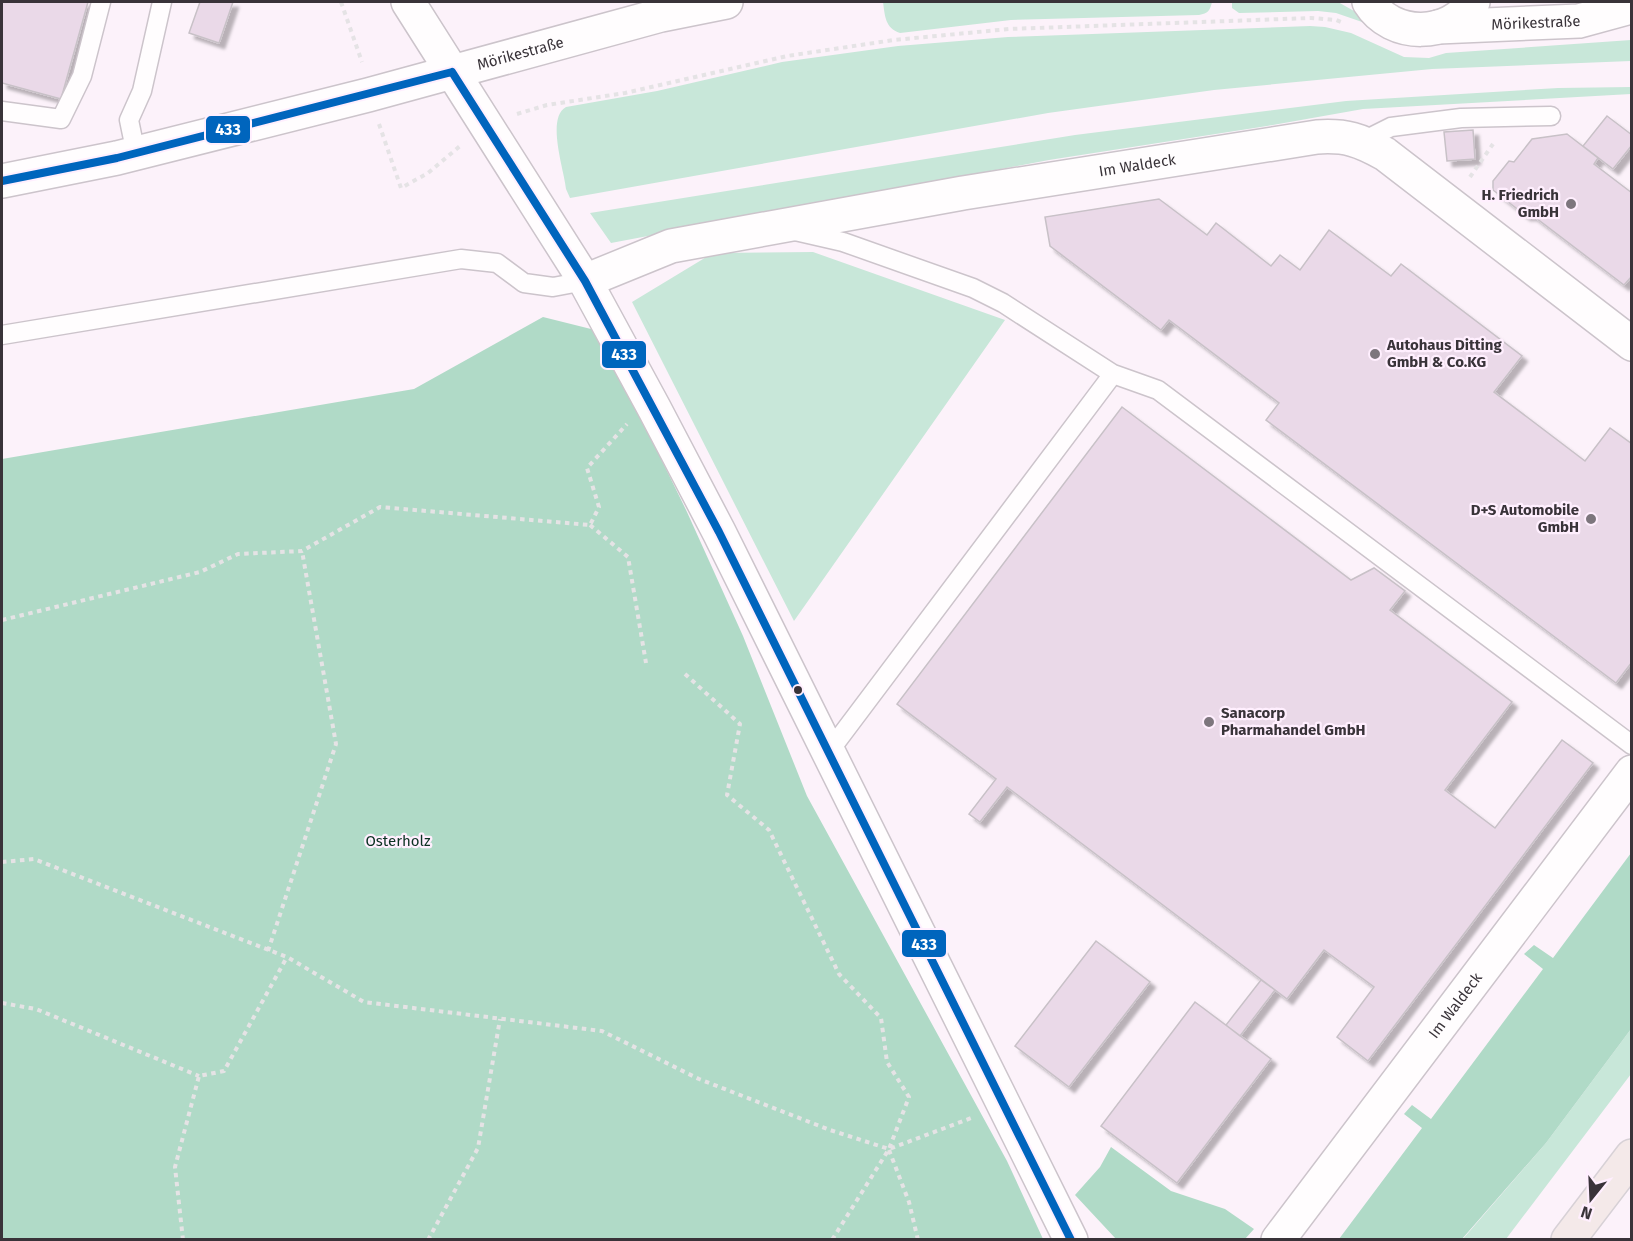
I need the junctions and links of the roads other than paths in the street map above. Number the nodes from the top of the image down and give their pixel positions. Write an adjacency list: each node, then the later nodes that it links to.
1 (101, 2): 11 (lane)
2 (162, 2): 14 (lane)
3 (408, 2): 10 (street)
4 (726, 2): 10 (street, Mörikestraße)
5 (1370, 2): 9 (street, Mörikestraße)
6 (1473, 2): 9 (street, Mörikestraße)
7 (1597, 2): 8 (street, Mörikestraße)
8 (1631, 7): 9 (street, Mörikestraße)
9 (1438, 27)
10 (452, 72): 14 (street, Mörikestraße); 17 (street)
11 (2, 111)
12 (1551, 116): 13 (lane)
13 (1363, 141): 16 (street, Im Waldeck); 19 (street, Im Waldeck)
14 (136, 153): 15 (street, Mörikestraße)
15 (2, 181)
16 (772, 226): 17 (street, Im Waldeck); 20 (lane)
17 (585, 281): 18 (lane); 22 (street)
18 (2, 335)
19 (1632, 344)
20 (1113, 374): 21 (lane); 22 (lane)
21 (1632, 745)
22 (828, 753): 25 (street)
23 (1632, 772): 26 (street, Im Waldeck)
24 (1632, 1156): 27 (highway)
25 (1071, 1239)
26 (1278, 1239)
27 (1569, 1239)

